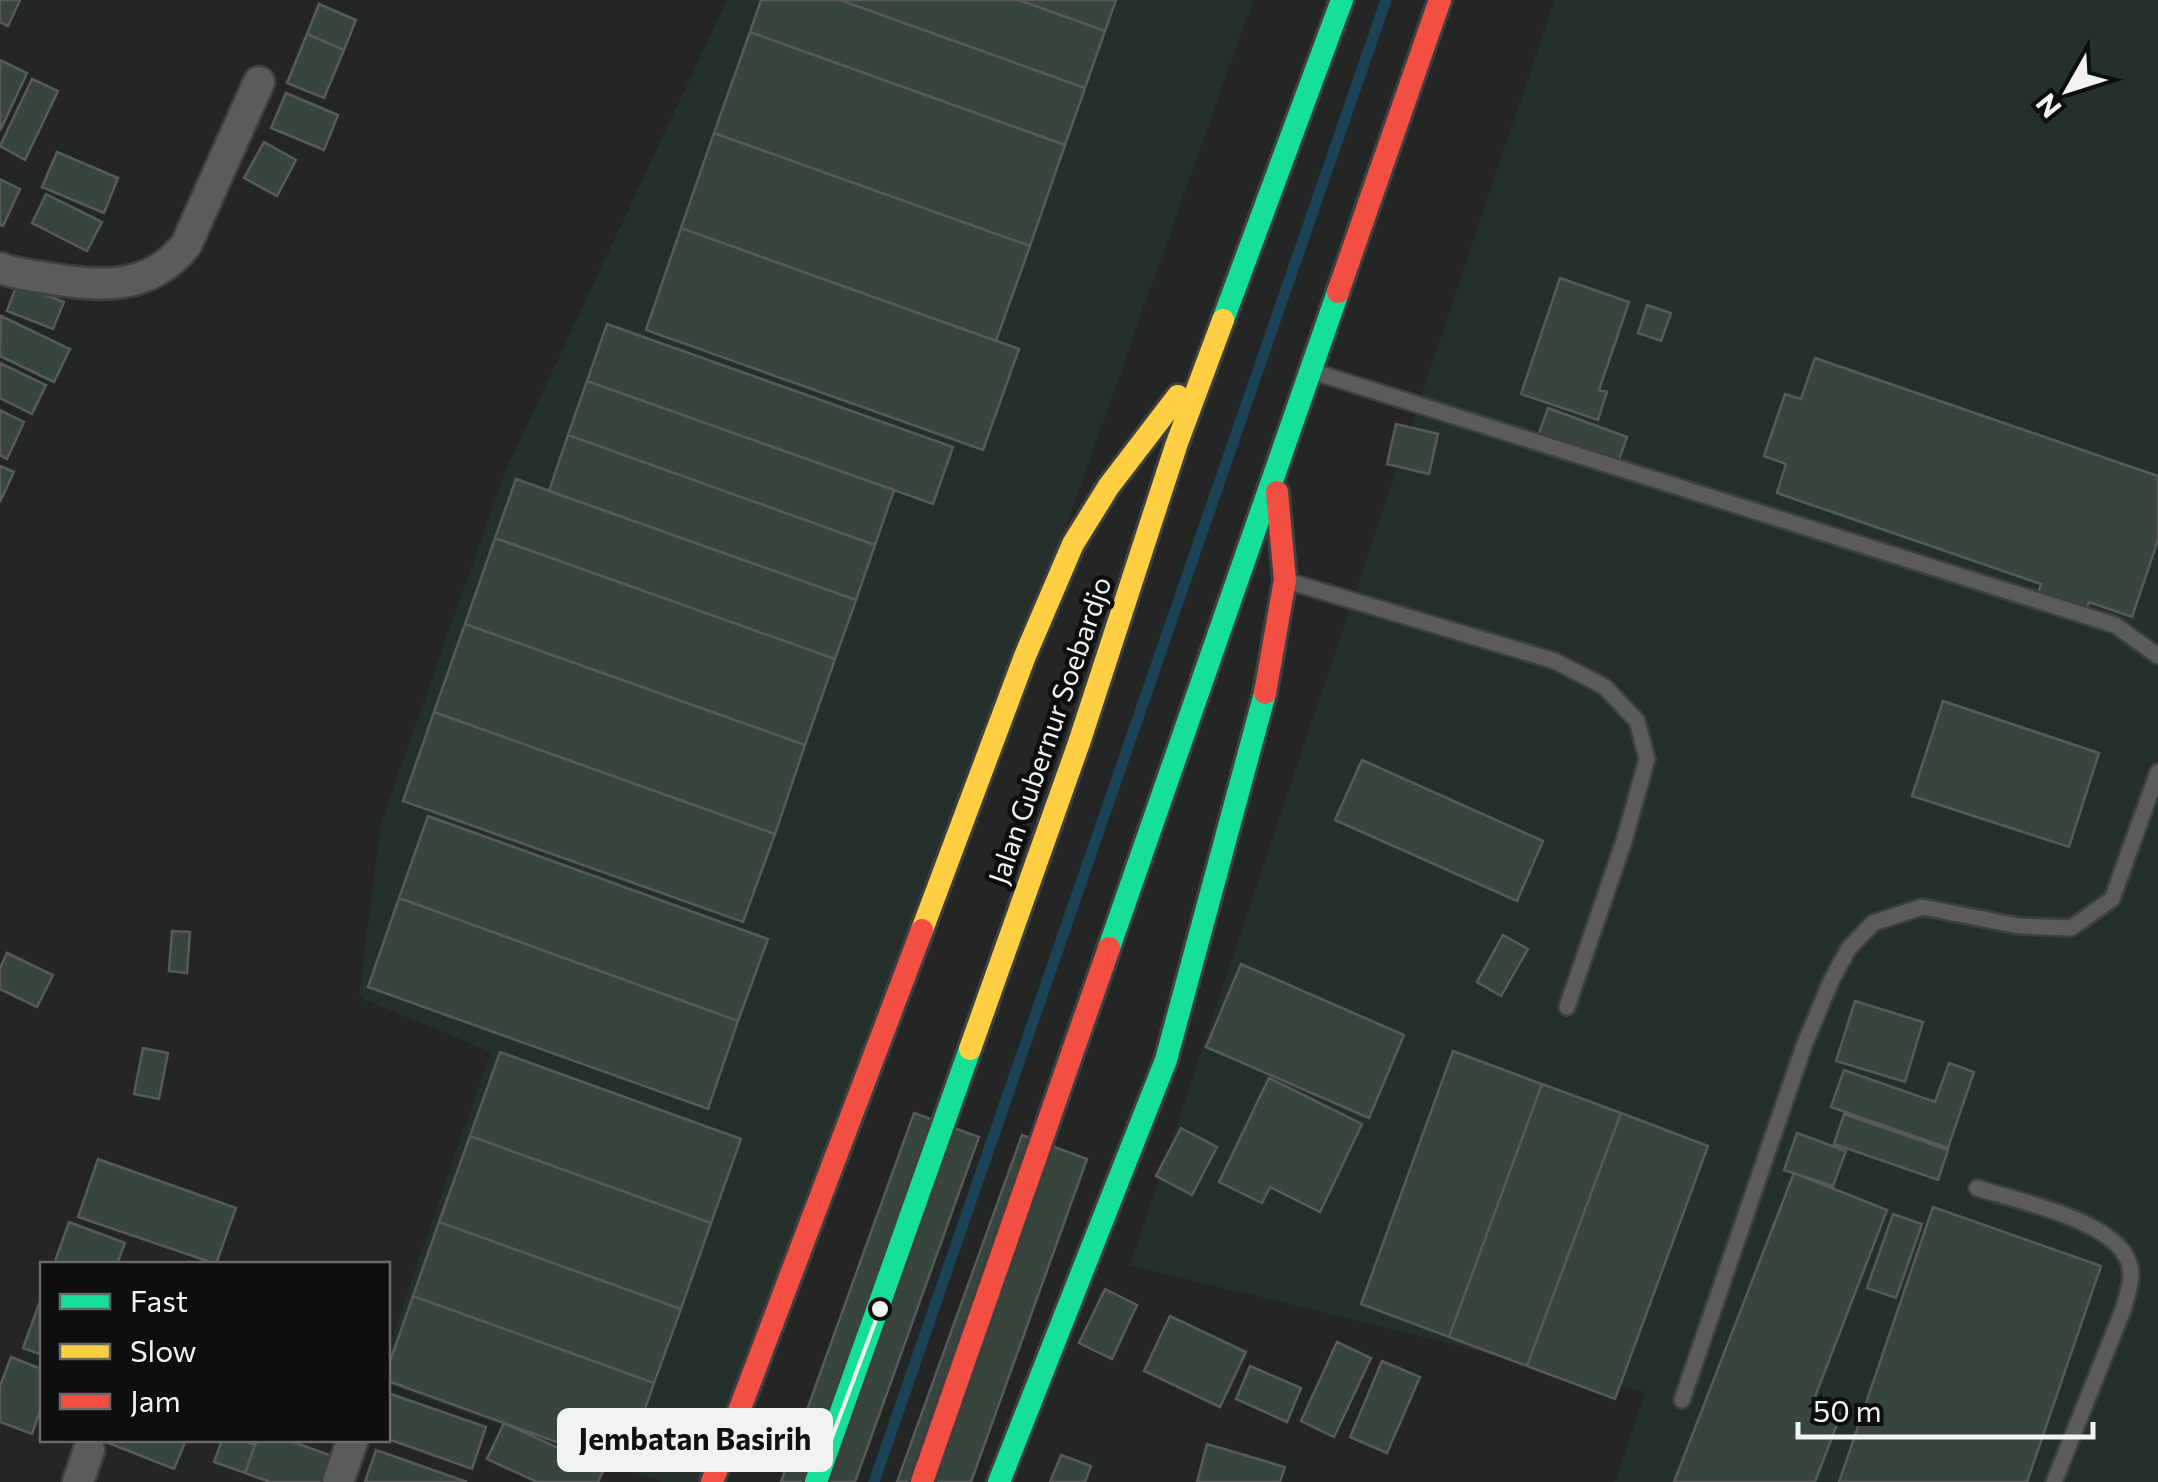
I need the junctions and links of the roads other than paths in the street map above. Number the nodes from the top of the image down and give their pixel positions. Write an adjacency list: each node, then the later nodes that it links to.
1 (1342, 0): 5 (highway, Jalan Gubernur Soebardjo)
2 (1440, 0): 6 (highway)
3 (258, 82): 4 (street)
4 (1, 273)
5 (1213, 352): 18 (highway); 19 (highway, Jalan Gubernur Soebardjo)
6 (1311, 372): 7 (highway); 9 (lane)
7 (1275, 474): 8 (highway); 20 (highway)
8 (1285, 580): 11 (lane); 21 (highway)
9 (2158, 656)
10 (2158, 772): 13 (lane)
11 (1567, 1008)
12 (1978, 1188): 22 (lane)
13 (1682, 1400)
14 (352, 1442): 17 (street)
15 (89, 1450): 16 (street)
16 (78, 1482)
17 (338, 1482)
18 (712, 1482)
19 (816, 1482)
20 (922, 1482)
21 (1000, 1482)
22 (2054, 1482)

